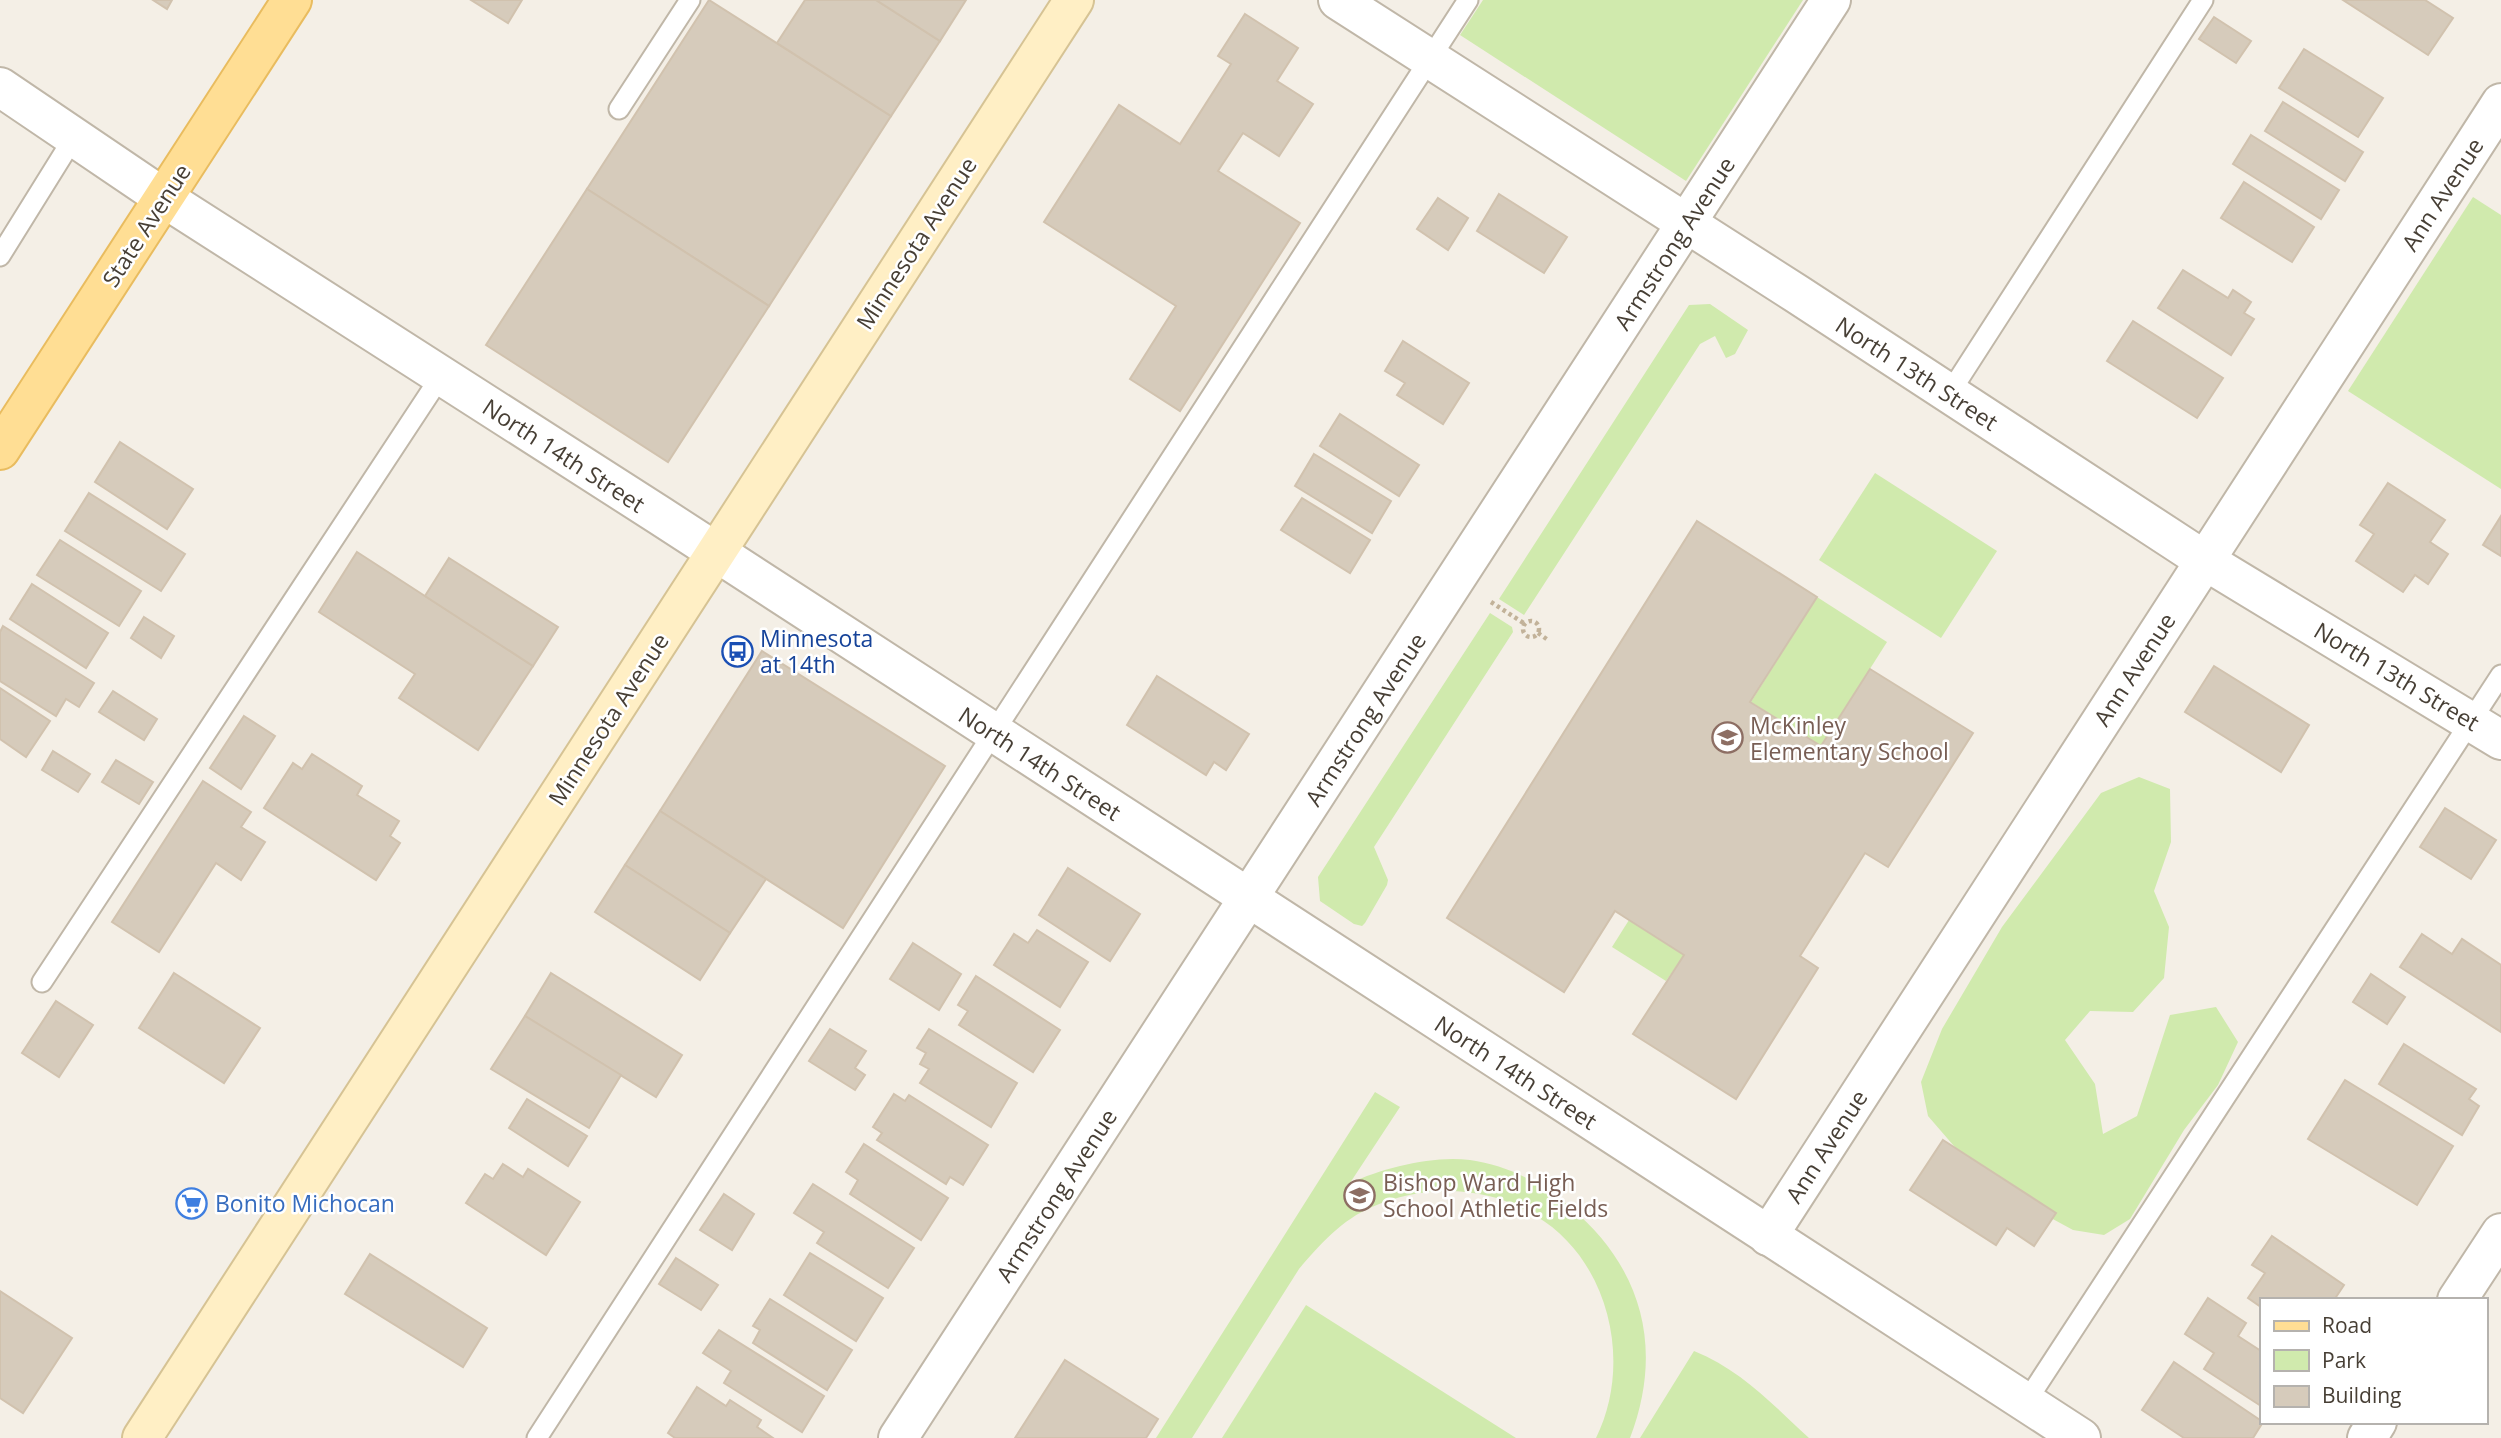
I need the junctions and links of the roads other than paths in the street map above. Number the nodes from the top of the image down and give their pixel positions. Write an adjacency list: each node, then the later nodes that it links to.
1 (292, 0): 13 (main road, State Avenue)
2 (690, 0): 11 (lane)
3 (1074, 0): 19 (main road, Minnesota Avenue)
4 (1338, 0): 8 (street, North 13th Street)
5 (1468, 0): 8 (lane)
6 (1831, 0): 14 (street, Armstrong Avenue)
7 (2203, 0): 17 (lane)
8 (1429, 60): 14 (street, North 13th Street); 23 (lane)
9 (0, 86): 12 (street, North 14th Street)
10 (2501, 103): 20 (street, Ann Avenue)
11 (619, 109)
12 (74, 137): 13 (street, North 14th Street); 15 (lane)
13 (164, 198): 16 (street, North 14th Street); 18 (main road, State Avenue)
14 (1686, 224): 17 (street, North 13th Street); 24 (street, Armstrong Avenue)
15 (0, 256)
16 (442, 376): 19 (street, North 14th Street); 25 (lane)
17 (1949, 394): 20 (street, North 13th Street)
18 (0, 450)
19 (715, 553): 23 (street, North 14th Street); 30 (main road, Minnesota Avenue)
20 (2204, 560): 22 (street, North 13th Street); 27 (street, Ann Avenue)
21 (2501, 675): 22 (lane)
22 (2486, 730): 29 (lane)
23 (993, 733): 24 (street, North 14th Street); 31 (lane)
24 (1248, 898): 27 (street, North 14th Street); 32 (street, Armstrong Avenue)
25 (41, 982)
26 (2501, 1234): 28 (street)
27 (1768, 1236): 29 (street, North 14th Street)
28 (2459, 1298)
29 (2026, 1402): 33 (street, North 14th Street)
30 (142, 1438)
31 (537, 1438)
32 (898, 1438)
33 (2081, 1438)

